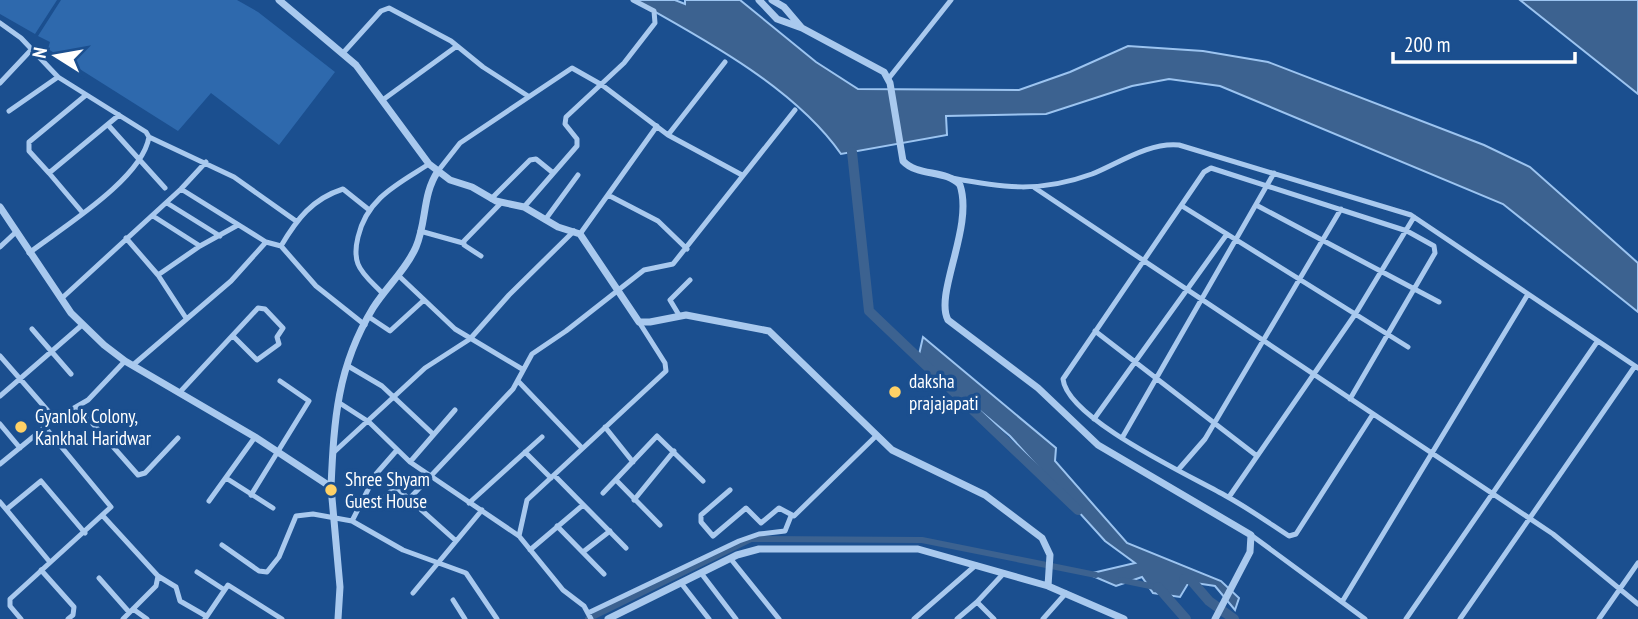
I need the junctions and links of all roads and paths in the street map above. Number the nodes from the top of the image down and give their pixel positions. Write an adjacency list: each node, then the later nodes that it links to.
1 (279, 0): 10 (street)
2 (633, 0): 17 (street)
3 (759, 0): 7 (street)
4 (772, 0): 7 (street)
5 (951, 0): 15 (street)
6 (0, 23): 9 (street)
7 (802, 28): 15 (street)
8 (457, 46): 10 (street); 19 (street); 20 (street)
9 (31, 50): 13 (street); 14 (street)
10 (344, 53): 20 (street)
11 (725, 62): 26 (street)
12 (0, 69): 13 (street)
13 (9, 75): 16 (street)
14 (58, 76): 18 (street); 22 (street)
15 (890, 81): 37 (street)
16 (0, 83)
17 (602, 85): 19 (street); 24 (street); 32 (street)
18 (86, 95): 23 (street); 33 (street)
19 (528, 96): 31 (street)
20 (384, 99): 30 (street)
21 (796, 110): 36 (street)
22 (9, 111)
23 (120, 115): 25 (street); 27 (street)
24 (657, 126): 26 (street); 42 (street)
25 (109, 127): 28 (street); 33 (street)
26 (668, 135): 36 (street)
27 (149, 137): 28 (street); 29 (street)
28 (140, 162): 39 (street); 52 (street)
29 (206, 162): 41 (street); 56 (street)
30 (429, 164): 31 (street); 50 (street)
31 (438, 171): 43 (street); 58 (street)
32 (552, 172): 43 (street); 49 (street)
33 (49, 173): 52 (street)
34 (1274, 173): 38 (street); 40 (street); 54 (street)
35 (578, 175): 55 (street)
36 (741, 175): 72 (street)
37 (952, 178): 40 (street); 181 (street)
38 (1267, 185): 46 (street); 47 (street); 51 (street)
39 (165, 188)
40 (1035, 188): 75 (street)
41 (181, 189): 44 (street); 57 (street)
42 (608, 195): 61 (street); 72 (street)
43 (491, 199): 45 (street)
44 (167, 203): 53 (street); 63 (street)
45 (501, 203): 49 (street); 68 (street)
46 (1256, 205): 65 (street); 66 (street)
47 (1182, 206): 62 (street); 75 (street)
48 (0, 207): 60 (street)
49 (524, 207): 55 (street)
50 (368, 209): 56 (street); 84 (street)
51 (1341, 209): 59 (street); 65 (street)
52 (82, 212): 73 (street)
53 (153, 216): 64 (street); 69 (street)
54 (1414, 217): 59 (street); 85 (street)
55 (545, 220): 61 (street)
56 (296, 221): 70 (street)
57 (238, 225): 63 (street); 67 (street)
58 (420, 231): 68 (street); 78 (street)
59 (1407, 231): 76 (street); 82 (street)
60 (16, 232): 71 (street); 73 (street)
61 (577, 233): 81 (street); 100 (street)
62 (1227, 234): 66 (street); 83 (street)
63 (219, 236): 69 (street)
64 (127, 238): 77 (street); 86 (street)
65 (1322, 239): 76 (street); 80 (street)
66 (1236, 240): 80 (street); 88 (street)
67 (266, 242): 70 (street); 92 (street)
68 (463, 243): 74 (street)
69 (200, 246): 77 (street)
70 (281, 246): 93 (street)
71 (0, 247)
72 (687, 249): 81 (street)
73 (29, 253): 86 (street)
74 (481, 256)
75 (1145, 261): 83 (street); 97 (street)
76 (1382, 271): 82 (street); 90 (street)
77 (158, 275): 92 (street)
78 (399, 276): 84 (street); 87 (street)
79 (690, 280): 91 (street)
80 (1299, 280): 90 (street); 101 (street)
81 (616, 289): 94 (street); 110 (street)
82 (1414, 289): 89 (street); 98 (street)
83 (1187, 290): 88 (street); 106 (street)
84 (383, 294): 93 (street)
85 (1528, 294): 102 (street); 143 (street)
86 (61, 299): 95 (street)
87 (424, 300): 93 (street); 100 (street)
88 (1203, 300): 101 (street); 114 (street)
89 (1439, 302)
90 (1356, 313): 98 (street); 112 (street)
91 (678, 315): 94 (street); 133 (street)
92 (186, 318): 107 (street)
93 (367, 321): 108 (street)
94 (639, 321): 130 (street)
95 (82, 325): 104 (street); 107 (street)
96 (32, 329): 104 (street)
97 (1095, 331): 106 (street); 126 (street)
98 (1389, 333): 103 (street); 120 (street)
99 (233, 336): 99 (street); 117 (street)
100 (470, 339): 110 (street); 119 (street)
101 (1262, 341): 112 (street); 129 (street)
102 (1597, 342): 109 (street); 159 (street)
103 (1408, 347)
104 (51, 351): 111 (street); 113 (street)
105 (0, 356): 113 (street)
106 (1135, 362): 114 (street); 126 (street)
107 (129, 363): 117 (street); 122 (street)
108 (348, 366): 119 (street); 121 (street)
109 (1636, 367): 175 (street)
110 (522, 369): 116 (street)
111 (71, 374)
112 (1312, 374): 120 (street); 146 (street)
113 (20, 378): 118 (street); 125 (street)
114 (1157, 379): 129 (street); 137 (street)
115 (280, 381): 144 (street)
116 (517, 381): 139 (street); 152 (street)
117 (180, 392): 136 (street)
118 (0, 396)
119 (395, 396): 127 (street); 132 (street)
120 (1350, 399): 124 (street)
121 (337, 401): 127 (street); 145 (street)
122 (78, 407): 125 (street); 135 (street)
123 (455, 410): 132 (street)
124 (1373, 415): 143 (street); 161 (street)
125 (55, 419): 131 (street)
126 (1094, 419): 137 (street)
127 (369, 422): 140 (street); 145 (street)
128 (0, 424): 138 (street)
129 (1214, 424): 146 (street); 150 (street)
130 (605, 426): 139 (street); 148 (street)
131 (46, 427): 138 (street); 172 (street)
132 (433, 434): 147 (street)
133 (876, 436): 173 (street); 201 (street)
134 (542, 437): 142 (street)
135 (178, 438)
136 (255, 438): 144 (street); 153 (street)
137 (1122, 438): 150 (street)
138 (20, 448): 149 (street)
139 (582, 448): 151 (street)
140 (397, 450): 147 (street); 176 (street)
141 (674, 451): 148 (street); 155 (street); 163 (street)
142 (525, 452): 151 (street); 167 (street)
143 (1431, 452): 159 (street); 208 (street)
144 (279, 453): 156 (street); 160 (street)
145 (333, 453): 156 (street)
146 (1257, 456): 161 (street)
147 (410, 462): 152 (street)
148 (633, 462): 154 (street)
149 (0, 464)
150 (1178, 470): 161 (street)
151 (552, 476): 168 (street); 182 (street)
152 (428, 477): 162 (street); 167 (street)
153 (226, 478): 160 (street); 164 (street)
154 (616, 480): 158 (street); 163 (street)
155 (703, 481)
156 (331, 487): 174 (street)
157 (730, 490): 173 (street)
158 (603, 493)
159 (1492, 493): 175 (street); 232 (street)
160 (251, 495): 169 (street)
161 (1229, 497)
162 (410, 498): 165 (street); 183 (street)
163 (635, 500): 177 (street)
164 (209, 501)
165 (381, 501)
166 (0, 502): 170 (street)
167 (469, 503): 171 (street)
168 (583, 505): 178 (street); 179 (street)
169 (273, 508)
170 (7, 509): 180 (street); 189 (street)
171 (482, 510): 182 (street); 183 (street)
172 (103, 516): 180 (street); 198 (street)
173 (791, 516): 211 (street)
174 (334, 517): 176 (street); 184 (street); 219 (street)
175 (1528, 517): 202 (street); 233 (street)
176 (352, 521): 190 (street)
177 (660, 525)
178 (558, 526): 186 (street); 187 (street)
179 (610, 531): 185 (street); 187 (street)
180 (85, 533): 189 (street)
181 (1251, 535): 208 (street); 230 (street)
182 (519, 536): 186 (street)
183 (455, 540): 190 (street)
184 (222, 545)
185 (626, 548)
186 (530, 550): 211 (street)
187 (583, 552): 197 (street)
188 (730, 558): 192 (street); 195 (street); 225 (street)
189 (49, 561): 193 (street)
190 (435, 563): 204 (street); 221 (street)
191 (1638, 563): 202 (street)
192 (976, 565): 196 (street); 226 (street)
193 (41, 570): 214 (street); 215 (street)
194 (197, 572): 203 (street)
195 (701, 573): 200 (street); 224 (street)
196 (1004, 573): 201 (street); 207 (street)
197 (604, 574)
198 (158, 576): 210 (street); 212 (street)
199 (99, 578): 210 (street)
200 (681, 583): 222 (street); 223 (street)
201 (1048, 583): 205 (street)
202 (1622, 587): 209 (street); 234 (street)
203 (223, 590): 212 (street); 218 (street)
204 (413, 593)
205 (1066, 593): 228 (street); 229 (street)
206 (453, 600): 220 (street)
207 (977, 602): 213 (street); 227 (street)
208 (1342, 602): 231 (street)
209 (1638, 604)
210 (131, 610): 216 (street); 217 (street)
211 (590, 616)
212 (206, 618)
213 (991, 618)
214 (21, 619)
215 (68, 619)
216 (123, 619)
217 (147, 619)
218 (282, 619)
219 (338, 619)
220 (465, 619)
221 (497, 619)
222 (608, 619)
223 (709, 619)
224 (736, 619)
225 (779, 619)
226 (914, 619)
227 (957, 619)
228 (1044, 619)
229 (1124, 619)
230 (1215, 619)
231 (1365, 619)
232 (1406, 619)
233 (1460, 619)
234 (1599, 619)

